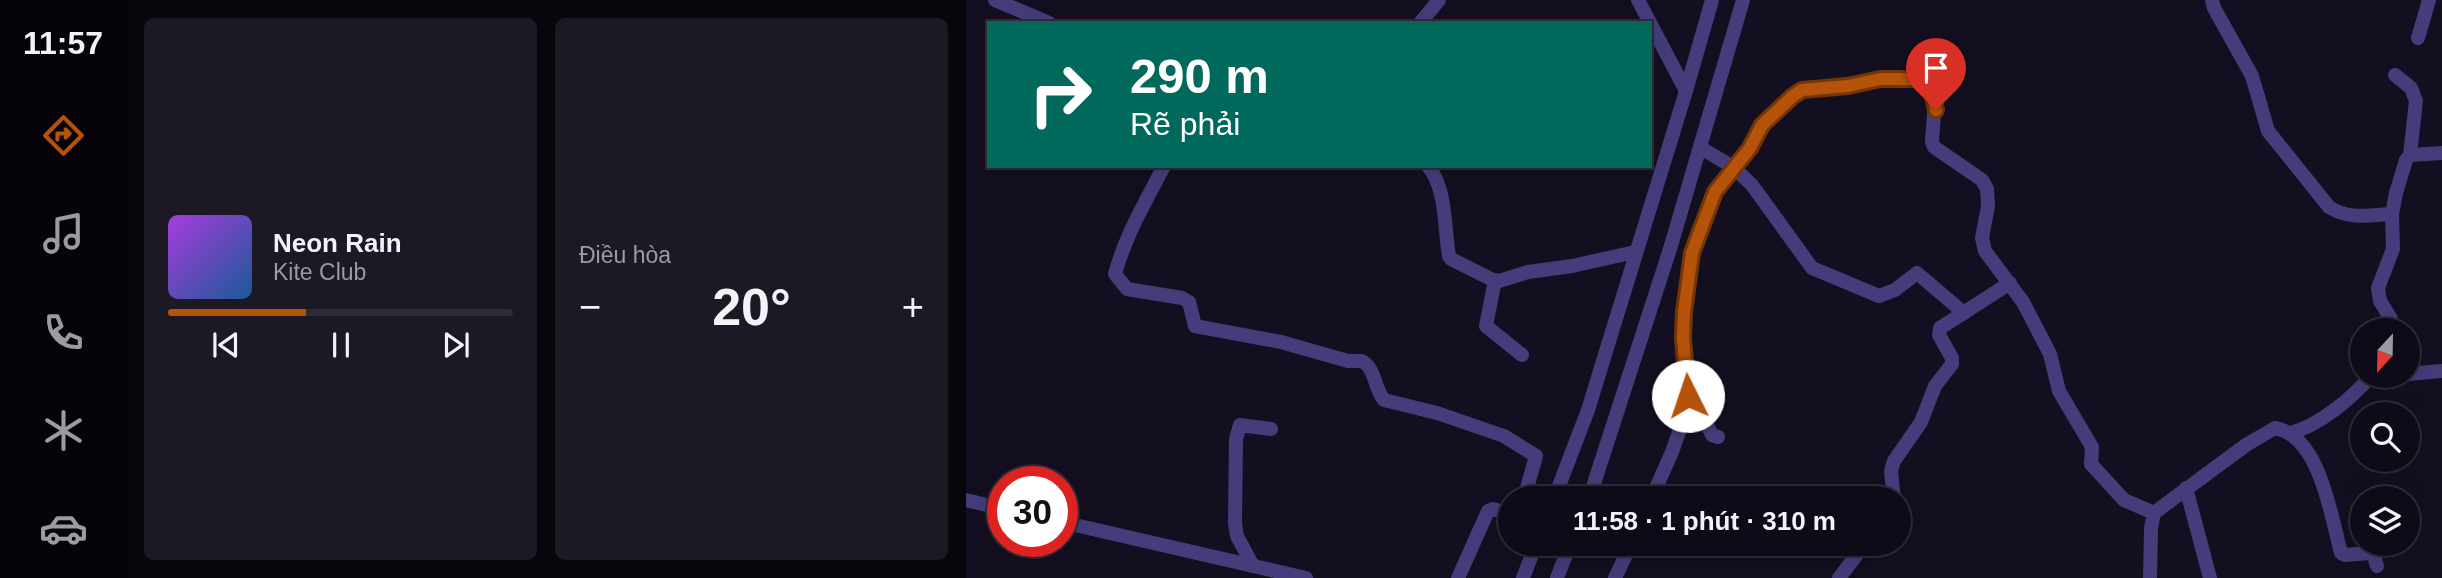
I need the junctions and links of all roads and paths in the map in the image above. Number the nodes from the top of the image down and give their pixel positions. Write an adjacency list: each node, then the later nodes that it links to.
1 (995, 0): 8 (street)
2 (1439, 0): 9 (street)
3 (1638, 0): 10 (street)
4 (1712, 0): 14 (street)
5 (1744, 0): 15 (street)
6 (2212, 0): 21 (street)
7 (2429, 0): 12 (street)
8 (1044, 21)
9 (1422, 21)
10 (1649, 21)
11 (1652, 27): 14 (street)
12 (2418, 38)
13 (2395, 75): 17 (street)
14 (1686, 91): 22 (street)
15 (1701, 148): 18 (street); 37 (street)
16 (2442, 153): 17 (street)
17 (2410, 155): 21 (street)
18 (1733, 167): 24 (street); 25 (street); 31 (street)
19 (1163, 168): 35 (street)
20 (1429, 168): 23 (street)
21 (2392, 214): 26 (street)
22 (1635, 252): 23 (street); 36 (street)
23 (1495, 280): 27 (street)
24 (2010, 283): 25 (street); 44 (street)
25 (1964, 313): 39 (street)
26 (2390, 318)
27 (1522, 355)
28 (2442, 371): 29 (street)
29 (2420, 373)
30 (2357, 388): 33 (street)
31 (1688, 396): 34 (street); 38 (street)
32 (1271, 429): 50 (street)
33 (2290, 433): 40 (street); 51 (street)
34 (1718, 437)
35 (1528, 486)
36 (1559, 486)
37 (1593, 486)
38 (1657, 486)
39 (1894, 486)
40 (2186, 488): 44 (street); 59 (street)
41 (966, 500): 42 (street)
42 (987, 505)
43 (1498, 510): 53 (street)
44 (2154, 513): 58 (street)
45 (1078, 526): 50 (street)
46 (1532, 556): 54 (street)
47 (1565, 556): 55 (street)
48 (1625, 556): 56 (street)
49 (1856, 556): 57 (street)
50 (1253, 566): 52 (street)
51 (2377, 566)
52 (1306, 578)
53 (1458, 578)
54 (1524, 578)
55 (1557, 578)
56 (1615, 578)
57 (1839, 578)
58 (2150, 578)
59 (2210, 578)

